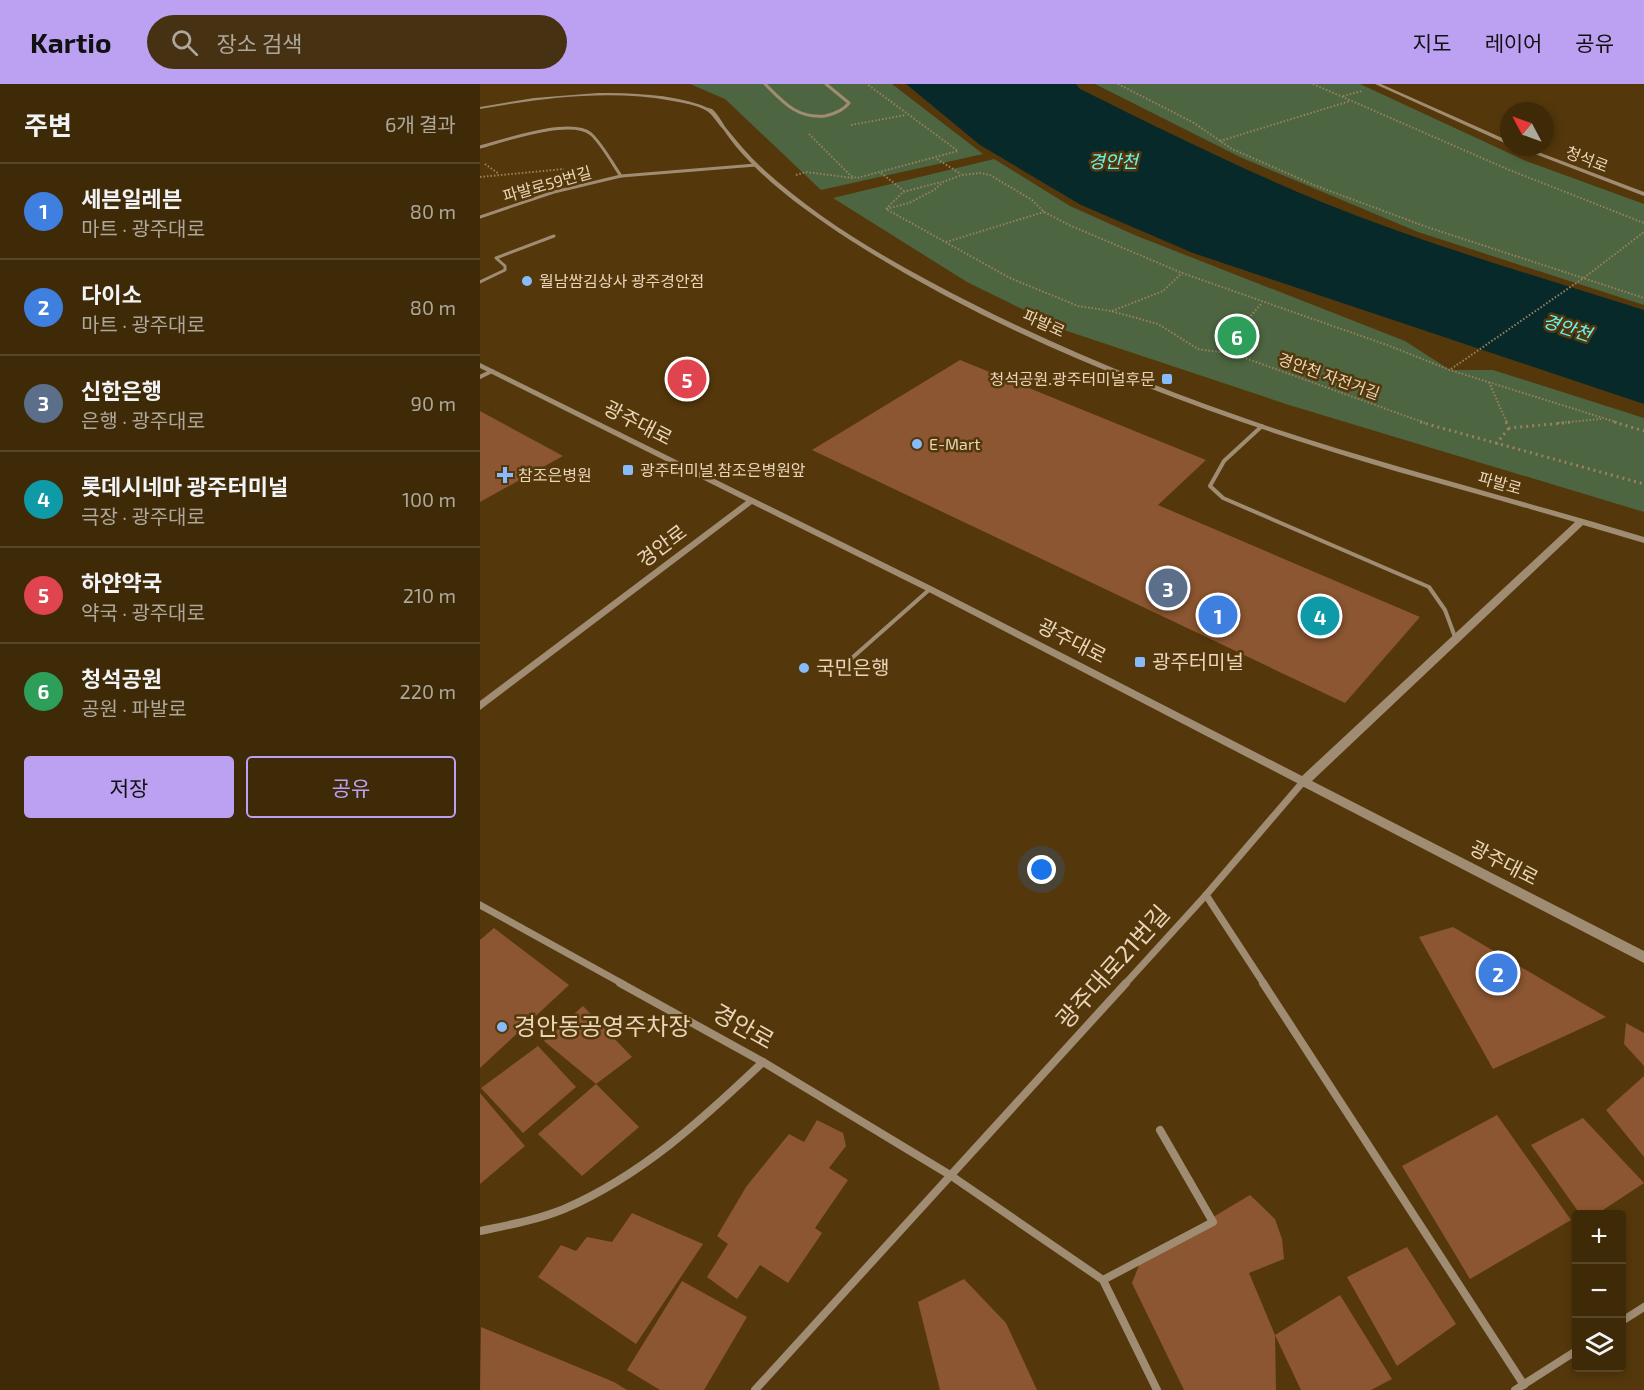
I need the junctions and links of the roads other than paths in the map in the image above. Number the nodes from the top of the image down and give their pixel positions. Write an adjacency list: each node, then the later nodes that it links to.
1 (765, 84): 2 (street)
2 (826, 84)
3 (1377, 84): 7 (street)
4 (611, 86): 6 (street)
5 (650, 88): 10 (street, 파발로)
6 (480, 108)
7 (1500, 138)
8 (480, 147): 11 (street, 파발로59번길)
9 (1544, 156): 12 (street, 청석로)
10 (756, 165): 11 (street, 파발로59번길); 19 (street, 파발로)
11 (621, 176): 13 (street, 파발로59번길)
12 (1644, 194)
13 (480, 217)
14 (554, 236): 15 (lane)
15 (480, 282)
16 (480, 365): 17 (street, 광주대로)
17 (492, 371): 18 (street); 20 (street, 광주대로)
18 (480, 377)
19 (1262, 426): 21 (street, 파발로); 24 (lane)
20 (751, 501): 23 (street, 광주대로); 26 (street, 경안로)
21 (1582, 521): 22 (street, 파발로); 24 (street)
22 (1644, 540)
23 (930, 589): 25 (lane); 27 (street, 광주대로)
24 (1455, 637): 27 (street)
25 (844, 665)
26 (480, 706)
27 (1302, 783): 28 (street, 광주대로21번길); 30 (street, 광주대로)
28 (1206, 895): 33 (street, 광주대로21번길); 39 (street)
29 (480, 905): 31 (street, 경안로)
30 (1644, 957)
31 (763, 1062): 33 (street, 경안로); 34 (street)
32 (1160, 1130): 35 (street)
33 (950, 1175): 35 (street); 40 (street, 광주대로21번길)
34 (480, 1231)
35 (1103, 1280): 41 (street)
36 (1644, 1306): 37 (street)
37 (1626, 1318)
38 (1572, 1354): 39 (street)
39 (1520, 1388)
40 (755, 1390)
41 (1157, 1390)

